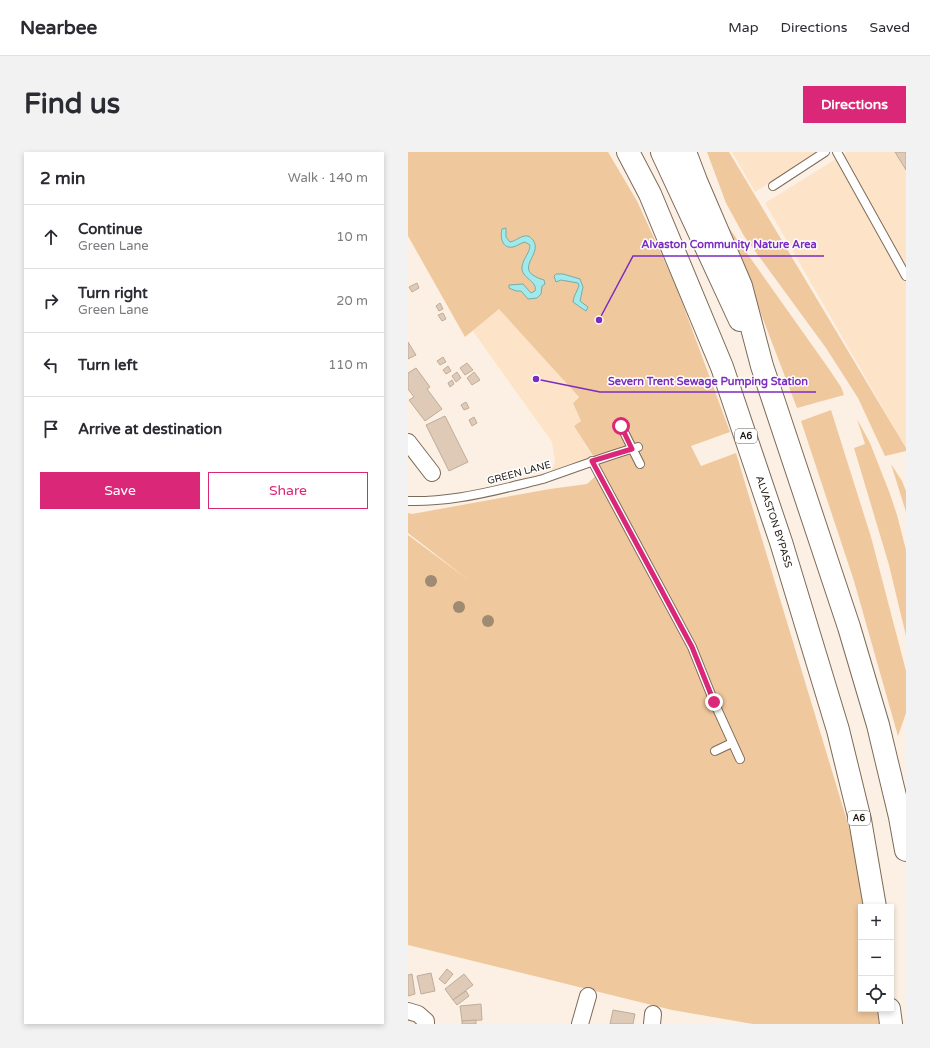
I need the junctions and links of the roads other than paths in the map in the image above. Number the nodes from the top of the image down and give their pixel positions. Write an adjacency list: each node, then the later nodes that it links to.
1 (628, 152): 20 (highway, ALVASTON BYPASS / A6)
2 (662, 152): 8 (highway)
3 (685, 152): 8 (highway)
4 (837, 152): 7 (lane)
5 (821, 153): 6 (lane)
6 (773, 186)
7 (906, 276)
8 (762, 366): 19 (highway)
9 (621, 426): 11 (lane)
10 (409, 445): 14 (street)
11 (635, 448): 12 (lane, GREEN LANE); 13 (lane)
12 (592, 461): 15 (lane, GREEN LANE); 16 (lane)
13 (640, 464)
14 (432, 473)
15 (408, 501)
16 (732, 743): 17 (lane); 18 (lane)
17 (715, 751)
18 (740, 759)
19 (906, 850)
20 (874, 904)
21 (588, 996): 25 (street)
22 (408, 1011): 24 (street)
23 (889, 1012): 26 (highway)
24 (426, 1024)
25 (580, 1024)
26 (891, 1024)

